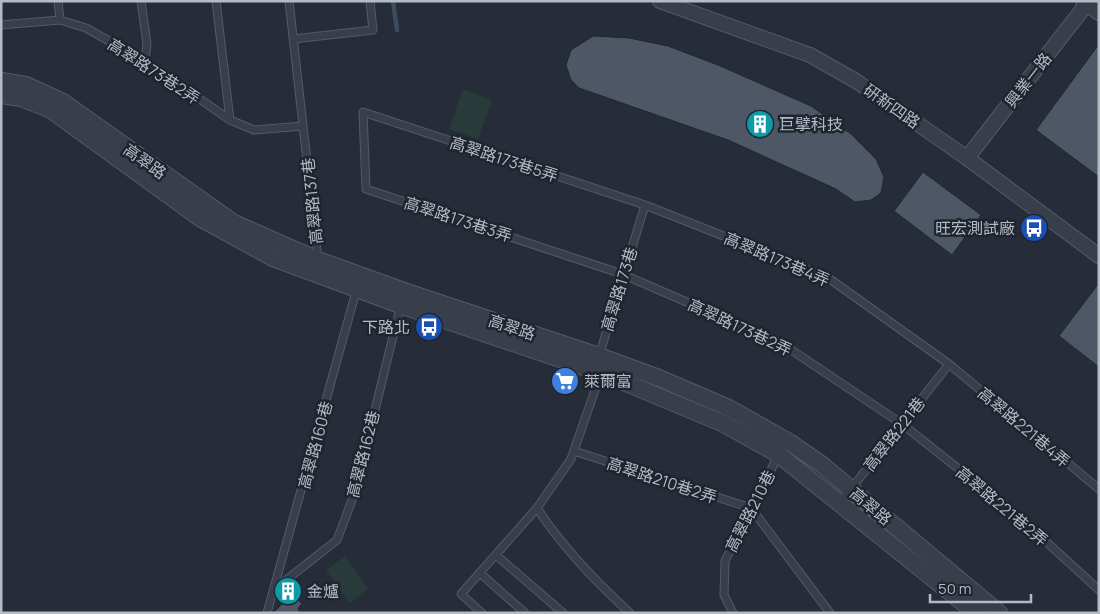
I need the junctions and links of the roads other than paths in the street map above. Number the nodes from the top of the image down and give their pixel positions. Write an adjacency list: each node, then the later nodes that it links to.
1 (58, 1): 9 (lane)
2 (141, 1): 12 (lane)
3 (216, 1): 16 (lane)
4 (289, 1): 11 (lane, 高翠路137巷)
5 (370, 1): 11 (lane)
6 (660, 1): 18 (street, 研新四路)
7 (1086, 2): 8 (street); 18 (street, 興業一路)
8 (1099, 13)
9 (60, 20): 10 (lane, 高翠路73巷2弄); 12 (lane, 高翠路73巷2弄)
10 (1, 25)
11 (293, 39): 17 (lane, 高翠路137巷)
12 (145, 61): 16 (lane, 高翠路73巷2弄)
13 (1, 82): 21 (street, 高翠路)
14 (1, 95): 21 (street, 高翠路)
15 (363, 112): 19 (lane, 高翠路173巷5弄); 22 (lane, 高翠路173巷3弄)
16 (230, 120): 17 (lane, 高翠路73巷2弄)
17 (303, 126): 21 (lane, 高翠路137巷)
18 (967, 158): 20 (street, 研新四路)
19 (645, 206): 22 (lane, 高翠路173巷); 26 (lane, 高翠路173巷4弄)
20 (1099, 256)
21 (319, 268): 23 (street, 高翠路)
22 (622, 274): 25 (lane, 高翠路173巷); 28 (lane, 高翠路173巷2弄)
23 (359, 282): 24 (street, 高翠路); 38 (lane, 高翠路160巷)
24 (402, 298): 25 (street, 高翠路); 27 (street, 高翠路); 38 (lane, 高翠路162巷)
25 (599, 356): 27 (lane, 高翠路173巷); 29 (street, 高翠路)
26 (949, 364): 28 (lane, 高翠路221巷); 32 (lane, 高翠路221巷4弄)
27 (602, 373): 29 (street, 高翠路); 30 (lane)
28 (902, 424): 31 (lane, 高翠路221巷); 39 (lane, 高翠路221巷2弄)
29 (784, 448): 31 (street, 高翠路); 33 (street, 高翠路); 35 (lane, 高翠路210巷)
30 (574, 451): 34 (lane); 35 (lane, 高翠路210巷2弄)
31 (851, 489): 33 (lane, 高翠路221巷); 48 (street, 高翠路)
32 (1099, 489)
33 (840, 502): 47 (street, 高翠路)
34 (537, 508): 36 (lane); 44 (lane)
35 (751, 508): 45 (lane, 高翠路210巷); 46 (lane)
36 (496, 555): 37 (lane); 43 (lane)
37 (481, 574): 41 (lane); 42 (lane)
38 (276, 588): 40 (lane, 高翠路160巷)
39 (1099, 590)
40 (267, 613)
41 (482, 613)
42 (525, 613)
43 (563, 613)
44 (630, 613)
45 (733, 613)
46 (830, 613)
47 (976, 613)
48 (999, 613)

